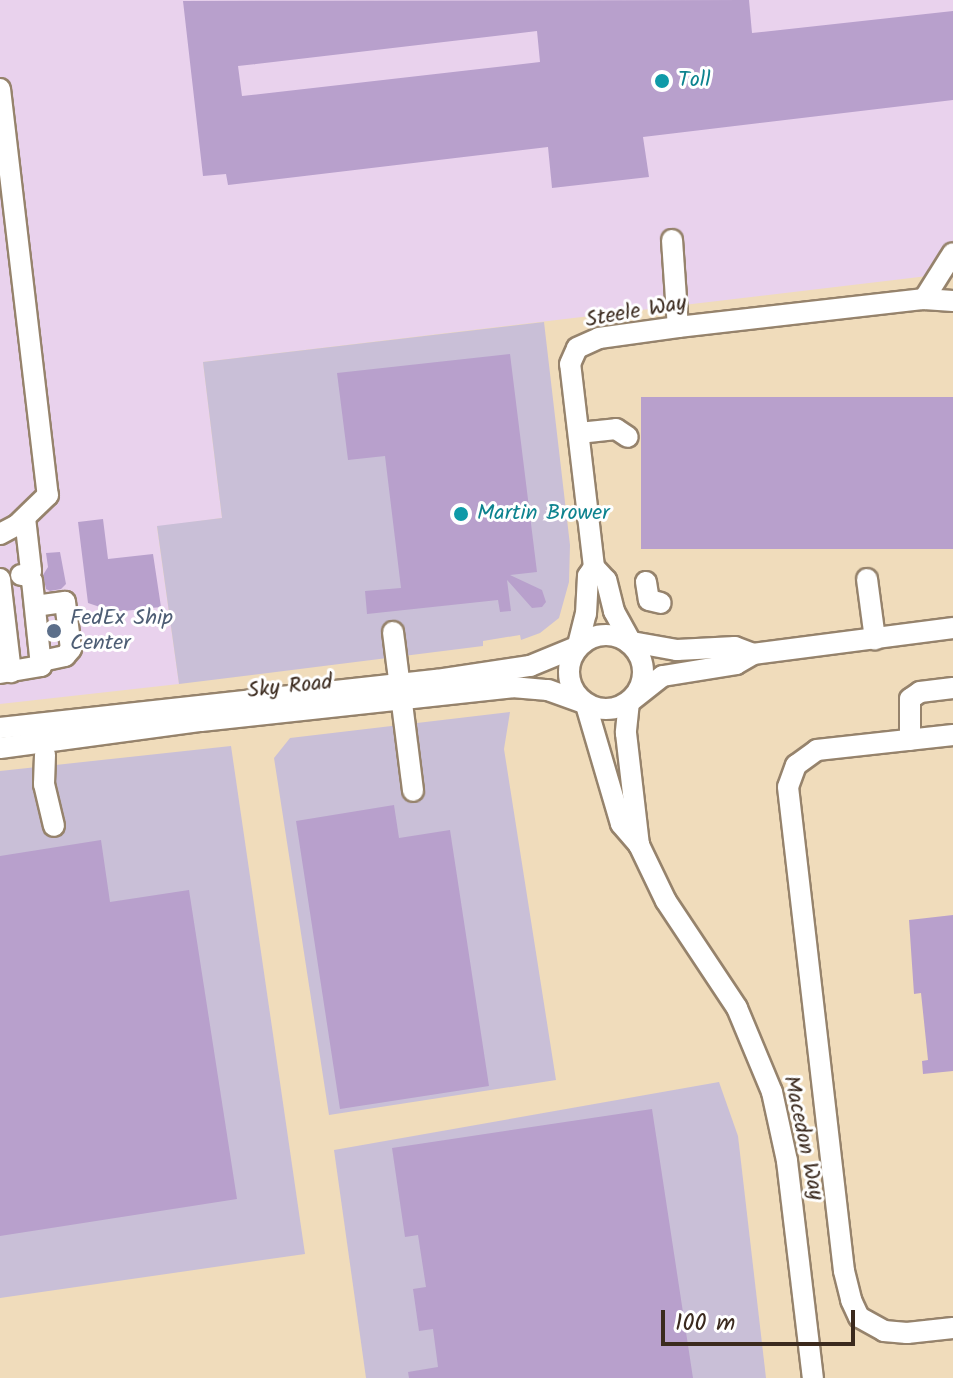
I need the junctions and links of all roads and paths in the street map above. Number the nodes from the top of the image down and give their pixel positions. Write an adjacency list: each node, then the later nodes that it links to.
1 (0, 89): 9 (street)
2 (672, 240): 6 (street)
3 (953, 253): 4 (street)
4 (924, 299): 5 (street, Steele Way); 6 (street, Steele Way)
5 (953, 301)
6 (683, 327): 7 (street, Steele Way)
7 (579, 433): 8 (street); 11 (street, Steele Way)
8 (628, 437)
9 (25, 518): 10 (street); 16 (street)
10 (0, 534)
11 (594, 567): 20 (street, Steele Way); 21 (street, Steele Way)
12 (0, 579): 24 (street)
13 (867, 579): 19 (street)
14 (646, 582): 15 (street)
15 (661, 603)
16 (35, 606): 23 (street); 23 (street)
17 (953, 628): 19 (street)
18 (393, 632): 26 (street)
19 (875, 639): 22 (street)
20 (631, 642): 21 (street); 22 (street); 27 (street)
21 (577, 646): 26 (street, Sky Road); 28 (street)
22 (753, 654): 27 (street)
23 (41, 661): 24 (street)
24 (6, 672)
25 (953, 688): 31 (street)
26 (399, 692): 28 (street, Sky Road); 29 (street, Sky Road); 33 (street, Sky Road); 34 (street)
27 (631, 701): 28 (street); 36 (street, Macedon Way)
28 (584, 704): 36 (street, Macedon Way)
29 (0, 728)
30 (953, 735): 31 (street)
31 (910, 740): 37 (street)
32 (0, 748): 33 (street, Sky Road)
33 (44, 749): 35 (street)
34 (413, 791)
35 (54, 826)
36 (639, 845): 38 (street, Macedon Way)
37 (953, 1328)
38 (813, 1378)

